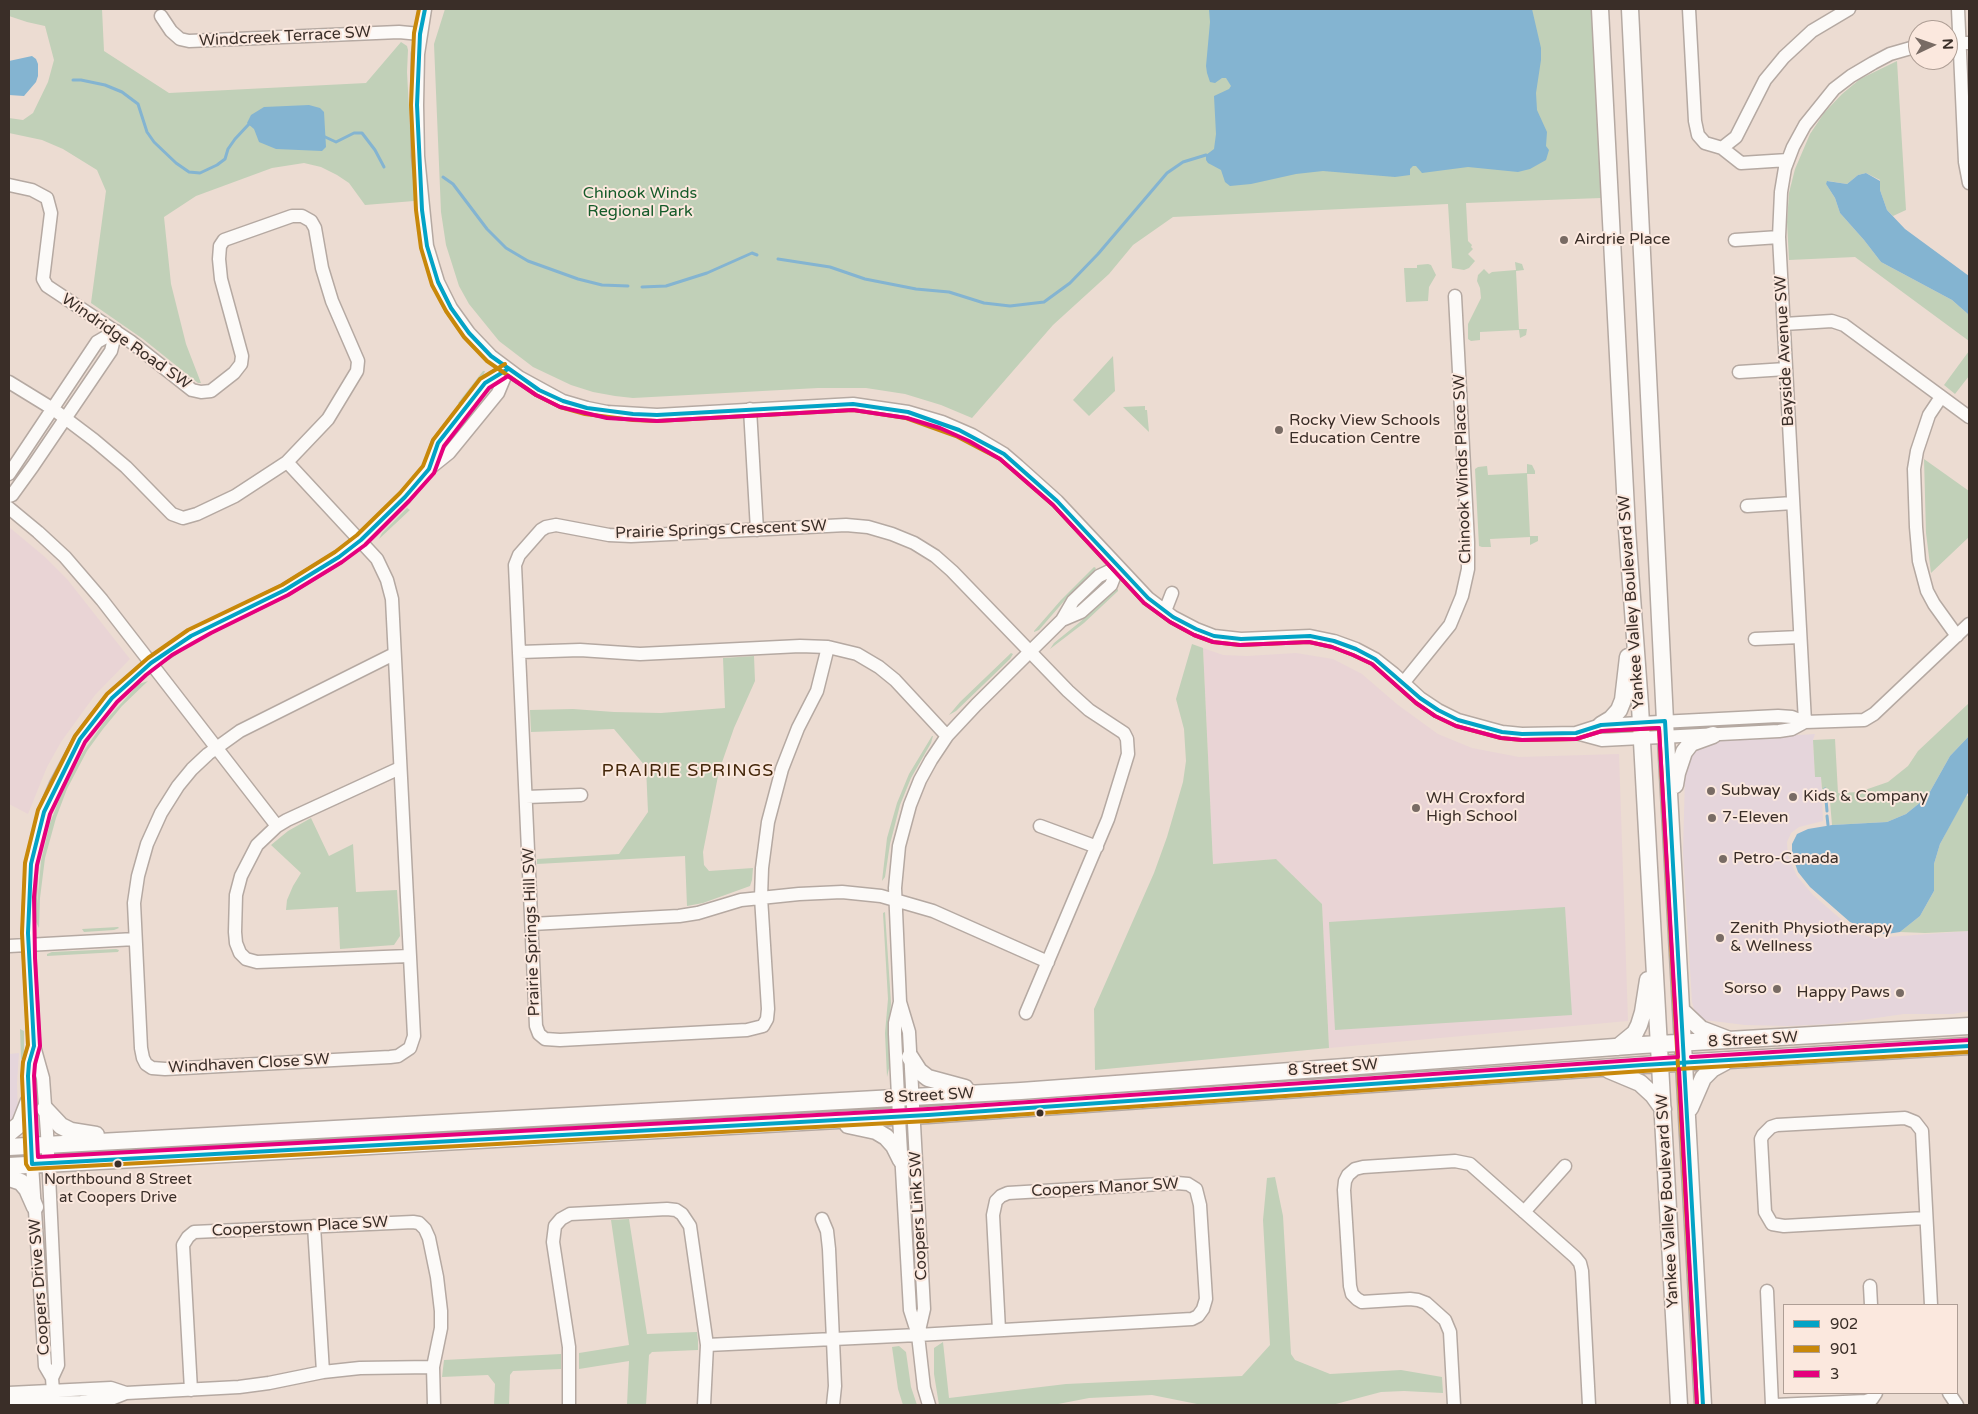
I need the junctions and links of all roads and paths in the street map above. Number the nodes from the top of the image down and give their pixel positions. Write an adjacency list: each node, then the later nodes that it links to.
1 (425, 9): 8 (street)
2 (1600, 9): 39 (main road, Yankee Valley Boulevard SW)
3 (1630, 9): 53 (main road, Yankee Valley Boulevard SW)
4 (1689, 9): 11 (street)
5 (1850, 9): 11 (street)
6 (1958, 9): 9 (street)
7 (161, 16): 8 (street, Windcreek Terrace SW)
8 (420, 34): 20 (street)
9 (1959, 43): 13 (street)
10 (1908, 49): 12 (street, Bayside Avenue SW)
11 (1722, 148): 12 (street)
12 (1788, 160): 15 (street, Bayside Avenue SW)
13 (1969, 183)
14 (9, 185): 19 (street, Windridge Road SW)
15 (1779, 238): 16 (street); 18 (street, Bayside Avenue SW)
16 (1735, 240)
17 (1456, 296): 50 (street, Chinook Winds Place SW)
18 (1784, 324): 21 (street, Bayside Avenue SW); 24 (street)
19 (116, 331): 25 (street); 27 (street); 29 (street, Windridge Road SW)
20 (508, 369): 26 (street); 36 (street)
21 (1786, 369): 22 (street); 32 (street, Bayside Avenue SW)
22 (1739, 372)
23 (9, 382): 25 (street, Windridge Road SW)
24 (1941, 396): 28 (street); 42 (street)
25 (52, 409): 27 (street, Windridge Road SW); 30 (street)
26 (750, 410): 35 (street); 37 (street)
27 (65, 417): 29 (street, Windridge Road SW); 31 (street)
28 (1969, 417)
29 (287, 462): 36 (street, Windhaven Close SW)
30 (9, 474)
31 (9, 496)
32 (1793, 503): 33 (street); 43 (street, Bayside Avenue SW)
33 (1747, 506)
34 (9, 508): 49 (street)
35 (757, 530): 46 (street, Prairie Springs Crescent SW); 47 (street, Prairie Springs Crescent SW)
36 (361, 540): 48 (street, Windhaven Close SW); 49 (street)
37 (1118, 567): 40 (street); 47 (street)
38 (1172, 593): 40 (street)
39 (1631, 602): 52 (main road); 54 (main road, Yankee Valley Boulevard SW)
40 (1165, 611): 50 (street)
41 (1969, 624): 42 (street)
42 (1957, 636): 51 (street)
43 (1800, 637): 44 (street); 51 (street, Bayside Avenue SW)
44 (1755, 640)
45 (828, 647): 46 (street); 57 (street); 66 (street)
46 (520, 652): 61 (street, Prairie Springs Hill SW)
47 (1030, 652): 57 (street); 65 (street, Prairie Springs Crescent SW)
48 (394, 654): 58 (street, Windhaven Close SW); 59 (street, Windhaven Close SW)
49 (151, 663): 58 (street); 71 (street)
50 (1404, 682): 55 (street)
51 (1805, 722): 53 (street); 56 (street)
52 (1601, 725): 54 (street); 55 (street)
53 (1666, 729): 54 (street); 56 (street); 62 (main road, Yankee Valley Boulevard SW)
54 (1640, 731): 55 (street); 70 (main road, Yankee Valley Boulevard SW)
55 (1576, 733)
56 (1713, 734): 62 (main road)
57 (947, 736): 67 (street)
58 (216, 748): 63 (street); 69 (street, Windhaven Close SW)
59 (400, 768): 63 (street); 73 (street, Windhaven Close SW)
60 (581, 795): 61 (street)
61 (526, 797): 68 (street, Prairie Springs Hill SW)
62 (1672, 820): 76 (main road, Yankee Valley Boulevard SW)
63 (277, 826): 73 (street)
64 (1040, 826): 65 (street)
65 (1097, 847): 74 (street, Prairie Springs Crescent SW)
66 (761, 897): 67 (street); 68 (street); 68 (street, Prairie Springs Hill SW)
67 (895, 899): 74 (street); 75 (street)
68 (532, 924)
69 (135, 939): 71 (street); 73 (street, Windhaven Close SW)
70 (1652, 943): 81 (main road, Yankee Valley Boulevard SW); 84 (main road)
71 (28, 945): 72 (street); 82 (street)
72 (9, 946)
73 (409, 956)
74 (1048, 962): 77 (street, Prairie Springs Crescent SW)
75 (900, 1002): 85 (street); 91 (street)
76 (1682, 1011): 79 (main road); 80 (main road, Yankee Valley Boulevard SW)
77 (1026, 1013)
78 (1969, 1026): 79 (main road, 8 Street SW)
79 (1734, 1041): 80 (main road, 8 Street SW)
80 (1684, 1043): 81 (main road, 8 Street SW); 87 (main road, Yankee Valley Boulevard SW)
81 (1660, 1044): 84 (main road, 8 Street SW); 88 (main road, Yankee Valley Boulevard SW)
82 (34, 1046): 92 (street); 93 (street)
83 (1969, 1046): 86 (main road, 8 Street SW)
84 (1618, 1047): 90 (main road, 8 Street SW)
85 (910, 1057): 90 (main road); 91 (street)
86 (1727, 1062): 87 (main road, 8 Street SW); 95 (main road)
87 (1685, 1063): 88 (main road, 8 Street SW); 95 (main road, Yankee Valley Boulevard SW)
88 (1660, 1064): 89 (main road, 8 Street SW); 94 (main road, Yankee Valley Boulevard SW)
89 (1602, 1068): 94 (main road); 96 (main road, 8 Street SW)
90 (987, 1092): 91 (main road, 8 Street SW)
91 (905, 1097): 96 (street, Coopers Link SW); 99 (main road, 8 Street SW)
92 (29, 1101): 98 (main road); 100 (street)
93 (45, 1109): 99 (main road); 100 (street)
94 (1662, 1109): 135 (main road, Yankee Valley Boulevard SW)
95 (1688, 1112): 136 (main road, Yankee Valley Boulevard SW)
96 (906, 1116): 97 (main road, 8 Street SW); 102 (street, Coopers Link SW); 117 (street, Coopers Link SW)
97 (828, 1121): 102 (main road); 103 (main road, 8 Street SW)
98 (9, 1133)
99 (128, 1140): 100 (main road, 8 Street SW)
100 (39, 1145): 101 (main road, 8 Street SW); 103 (street)
101 (9, 1147)
102 (901, 1160): 117 (street, Coopers Link SW)
103 (40, 1164): 104 (main road, 8 Street SW); 107 (street, Coopers Drive SW); 124 (street, Coopers Drive SW)
104 (9, 1166)
105 (1565, 1166): 108 (street)
106 (9, 1178): 107 (main road)
107 (35, 1207): 124 (street, Coopers Drive SW)
108 (1524, 1212): 133 (street); 134 (street)
109 (1925, 1218): 109 (street); 115 (street)
110 (822, 1219): 118 (street)
111 (314, 1226): 120 (street, Cooperstown Place SW); 121 (street); 122 (street, Cooperstown Place SW)
112 (1870, 1286): 114 (street)
113 (1767, 1290): 137 (street)
114 (1872, 1304)
115 (1931, 1304)
116 (999, 1330): 116 (street, Coopers Manor SW); 117 (street, Coopers Manor SW)
117 (918, 1335): 118 (street, Coopers Manor SW); 132 (street, Coopers Link SW)
118 (833, 1339): 119 (street, Coopers Manor SW); 131 (street)
119 (707, 1346): 129 (street); 130 (street)
120 (433, 1367): 121 (street); 128 (street, Cooperstown Place SW)
121 (323, 1372): 122 (street)
122 (191, 1390): 124 (street)
123 (9, 1393): 124 (street)
124 (53, 1394): 127 (street)
125 (1875, 1394): 137 (street)
126 (1949, 1394): 138 (street)
127 (9, 1404)
128 (434, 1405)
129 (569, 1405)
130 (704, 1405)
131 (833, 1405)
132 (929, 1405)
133 (1454, 1405)
134 (1589, 1405)
135 (1679, 1405)
136 (1703, 1405)
137 (1773, 1405)
138 (1957, 1405)

